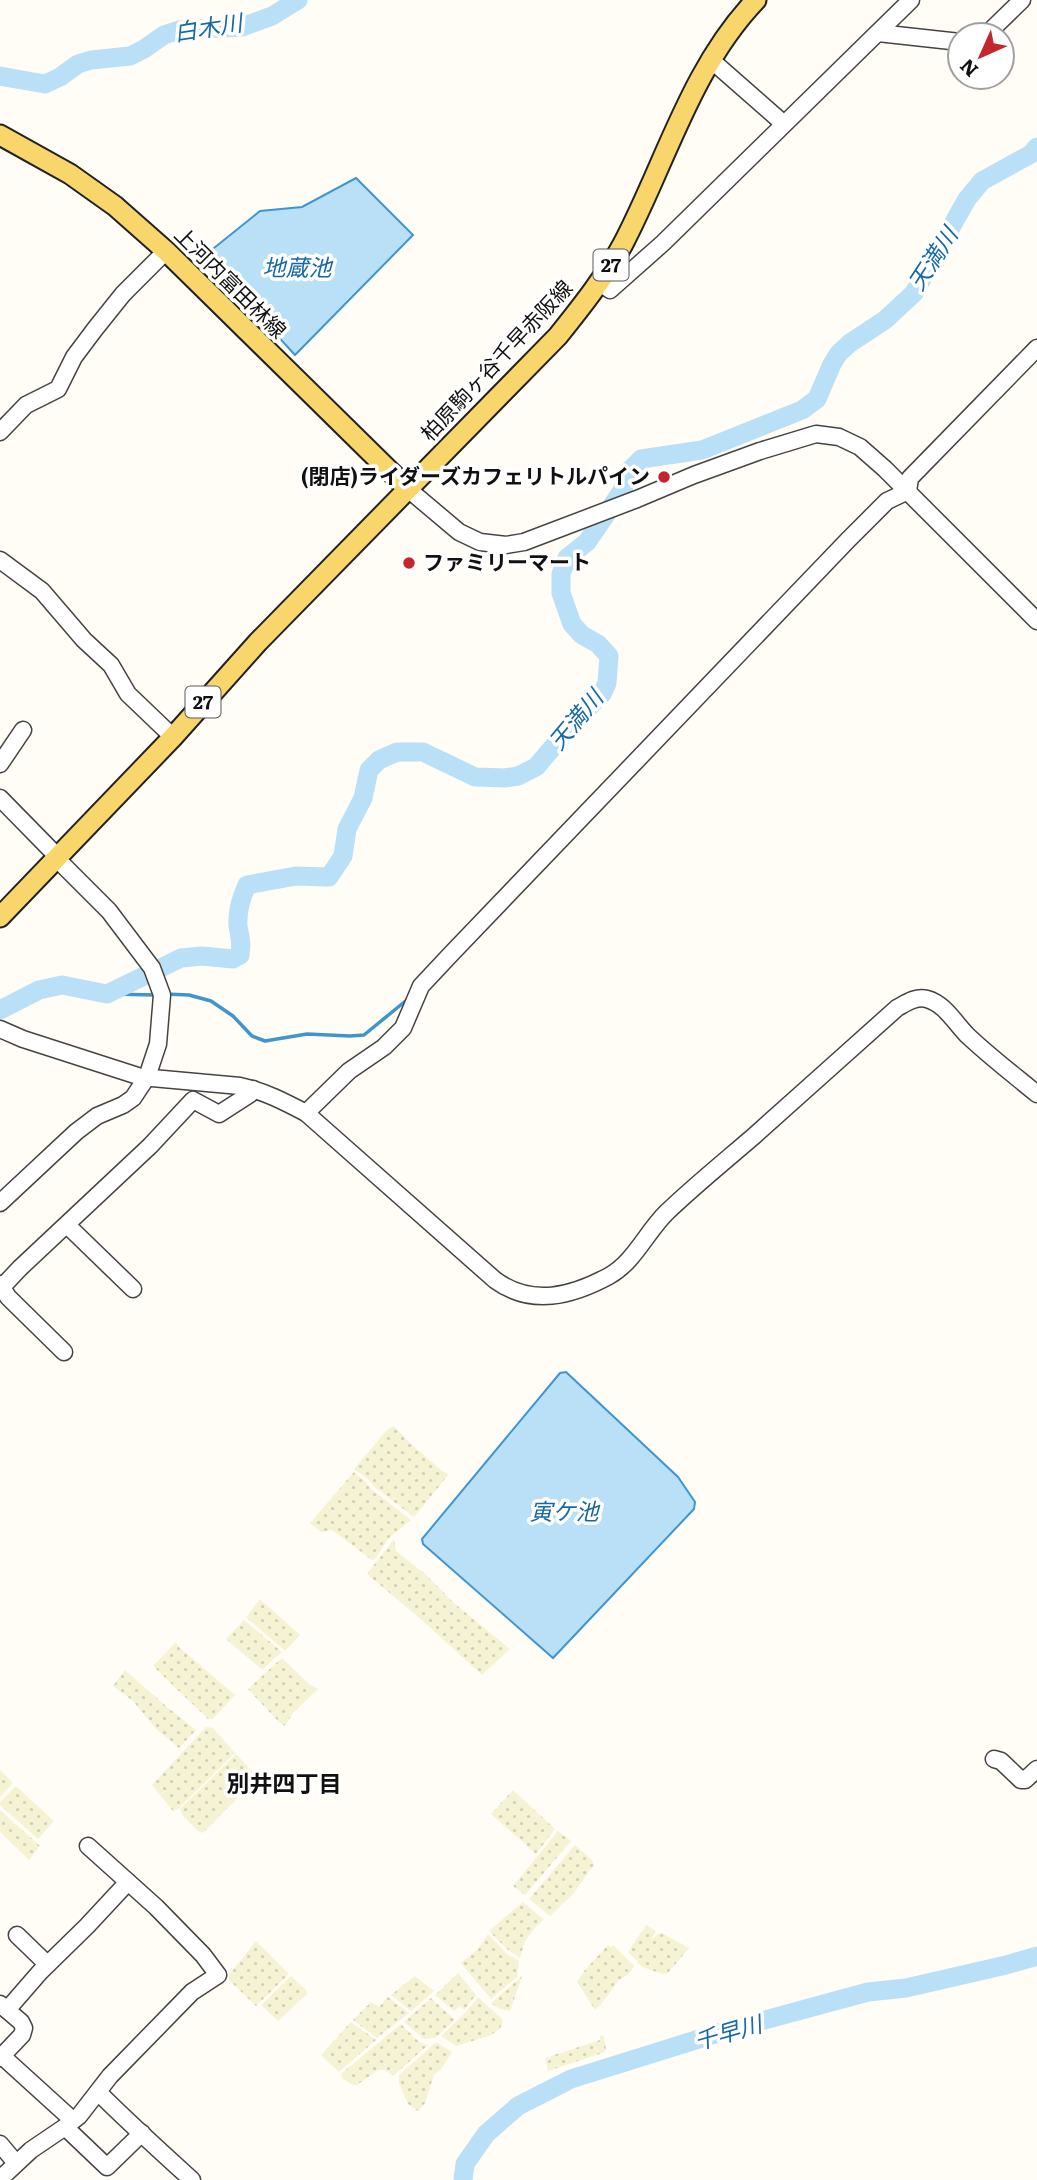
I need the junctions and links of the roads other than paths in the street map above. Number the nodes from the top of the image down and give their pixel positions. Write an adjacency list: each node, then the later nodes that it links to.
1 (756, 0): 7 (main road, 柏原駒ヶ谷千早赤阪線 / 27)
2 (911, 0): 5 (street)
3 (1022, 0): 4 (street)
4 (1000, 21)
5 (878, 33): 6 (street); 8 (street)
6 (946, 41)
7 (710, 59): 8 (street); 11 (main road, 柏原駒ヶ谷千早赤阪線 / 27)
8 (784, 124): 11 (street)
9 (0, 135): 10 (main road, 上河内富田林線)
10 (166, 251): 13 (street); 14 (main road, 上河内富田林線)
11 (600, 283): 14 (main road, 柏原駒ヶ谷千早赤阪線 / 27)
12 (1037, 348): 15 (street)
13 (0, 432)
14 (408, 489): 15 (street); 19 (main road, 柏原駒ヶ谷千早赤阪線 / 27)
15 (908, 491): 17 (street); 28 (street)
16 (0, 560): 19 (street)
17 (1037, 621)
18 (23, 730): 20 (street)
19 (173, 737): 22 (main road, 柏原駒ヶ谷千早赤阪線 / 27)
20 (0, 764)
21 (0, 798): 22 (street)
22 (57, 859): 23 (main road, 柏原駒ヶ谷千早赤阪線 / 27); 25 (street)
23 (0, 917)
24 (0, 1028): 25 (street)
25 (146, 1078): 26 (street); 29 (street)
26 (253, 1089): 28 (street); 30 (street)
27 (1037, 1094): 28 (street)
28 (306, 1113)
29 (0, 1203)
30 (67, 1225): 31 (street); 32 (street)
31 (1, 1285): 33 (street)
32 (133, 1289)
33 (64, 1352)
34 (993, 1759): 35 (street)
35 (1037, 1769)
36 (88, 1846): 37 (street)
37 (128, 1882): 39 (street); 42 (street)
38 (17, 1935): 39 (street)
39 (47, 1964): 40 (street)
40 (4, 2007): 41 (street)
41 (1, 2057): 43 (street)
42 (98, 2092): 43 (street); 44 (street)
43 (68, 2125): 44 (street); 46 (street)
44 (142, 2133): 48 (street)
45 (0, 2144): 46 (street)
46 (16, 2163): 47 (street)
47 (0, 2179)
48 (192, 2180)

